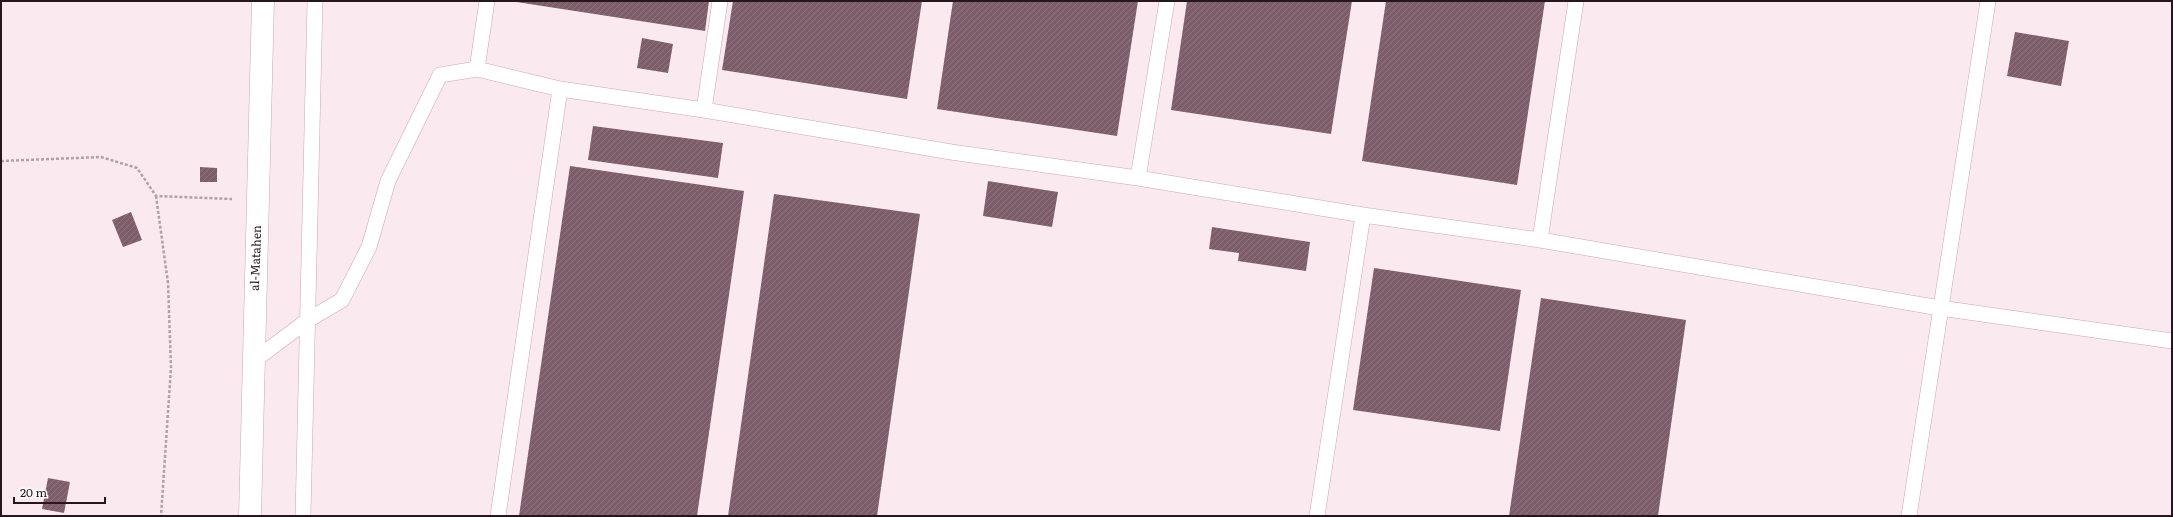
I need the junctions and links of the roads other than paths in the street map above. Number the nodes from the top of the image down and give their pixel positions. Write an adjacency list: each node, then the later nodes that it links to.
1 (263, 1): 17 (main road, al-Matahen)
2 (315, 1): 15 (lane)
3 (487, 1): 8 (lane)
4 (720, 1): 10 (lane)
5 (1167, 1): 11 (lane)
6 (1576, 1): 13 (lane)
7 (1988, 1): 14 (lane)
8 (477, 69): 9 (lane); 15 (lane)
9 (560, 89): 10 (lane); 20 (lane)
10 (704, 110): 11 (lane)
11 (1138, 178): 12 (lane)
12 (1363, 215): 13 (lane); 21 (lane)
13 (1540, 240): 14 (lane)
14 (1940, 308): 16 (lane); 22 (lane)
15 (308, 320): 17 (lane); 19 (lane)
16 (2172, 341)
17 (252, 362): 18 (main road, al-Matahen)
18 (250, 516)
19 (303, 516)
20 (498, 516)
21 (1317, 516)
22 (1909, 516)

